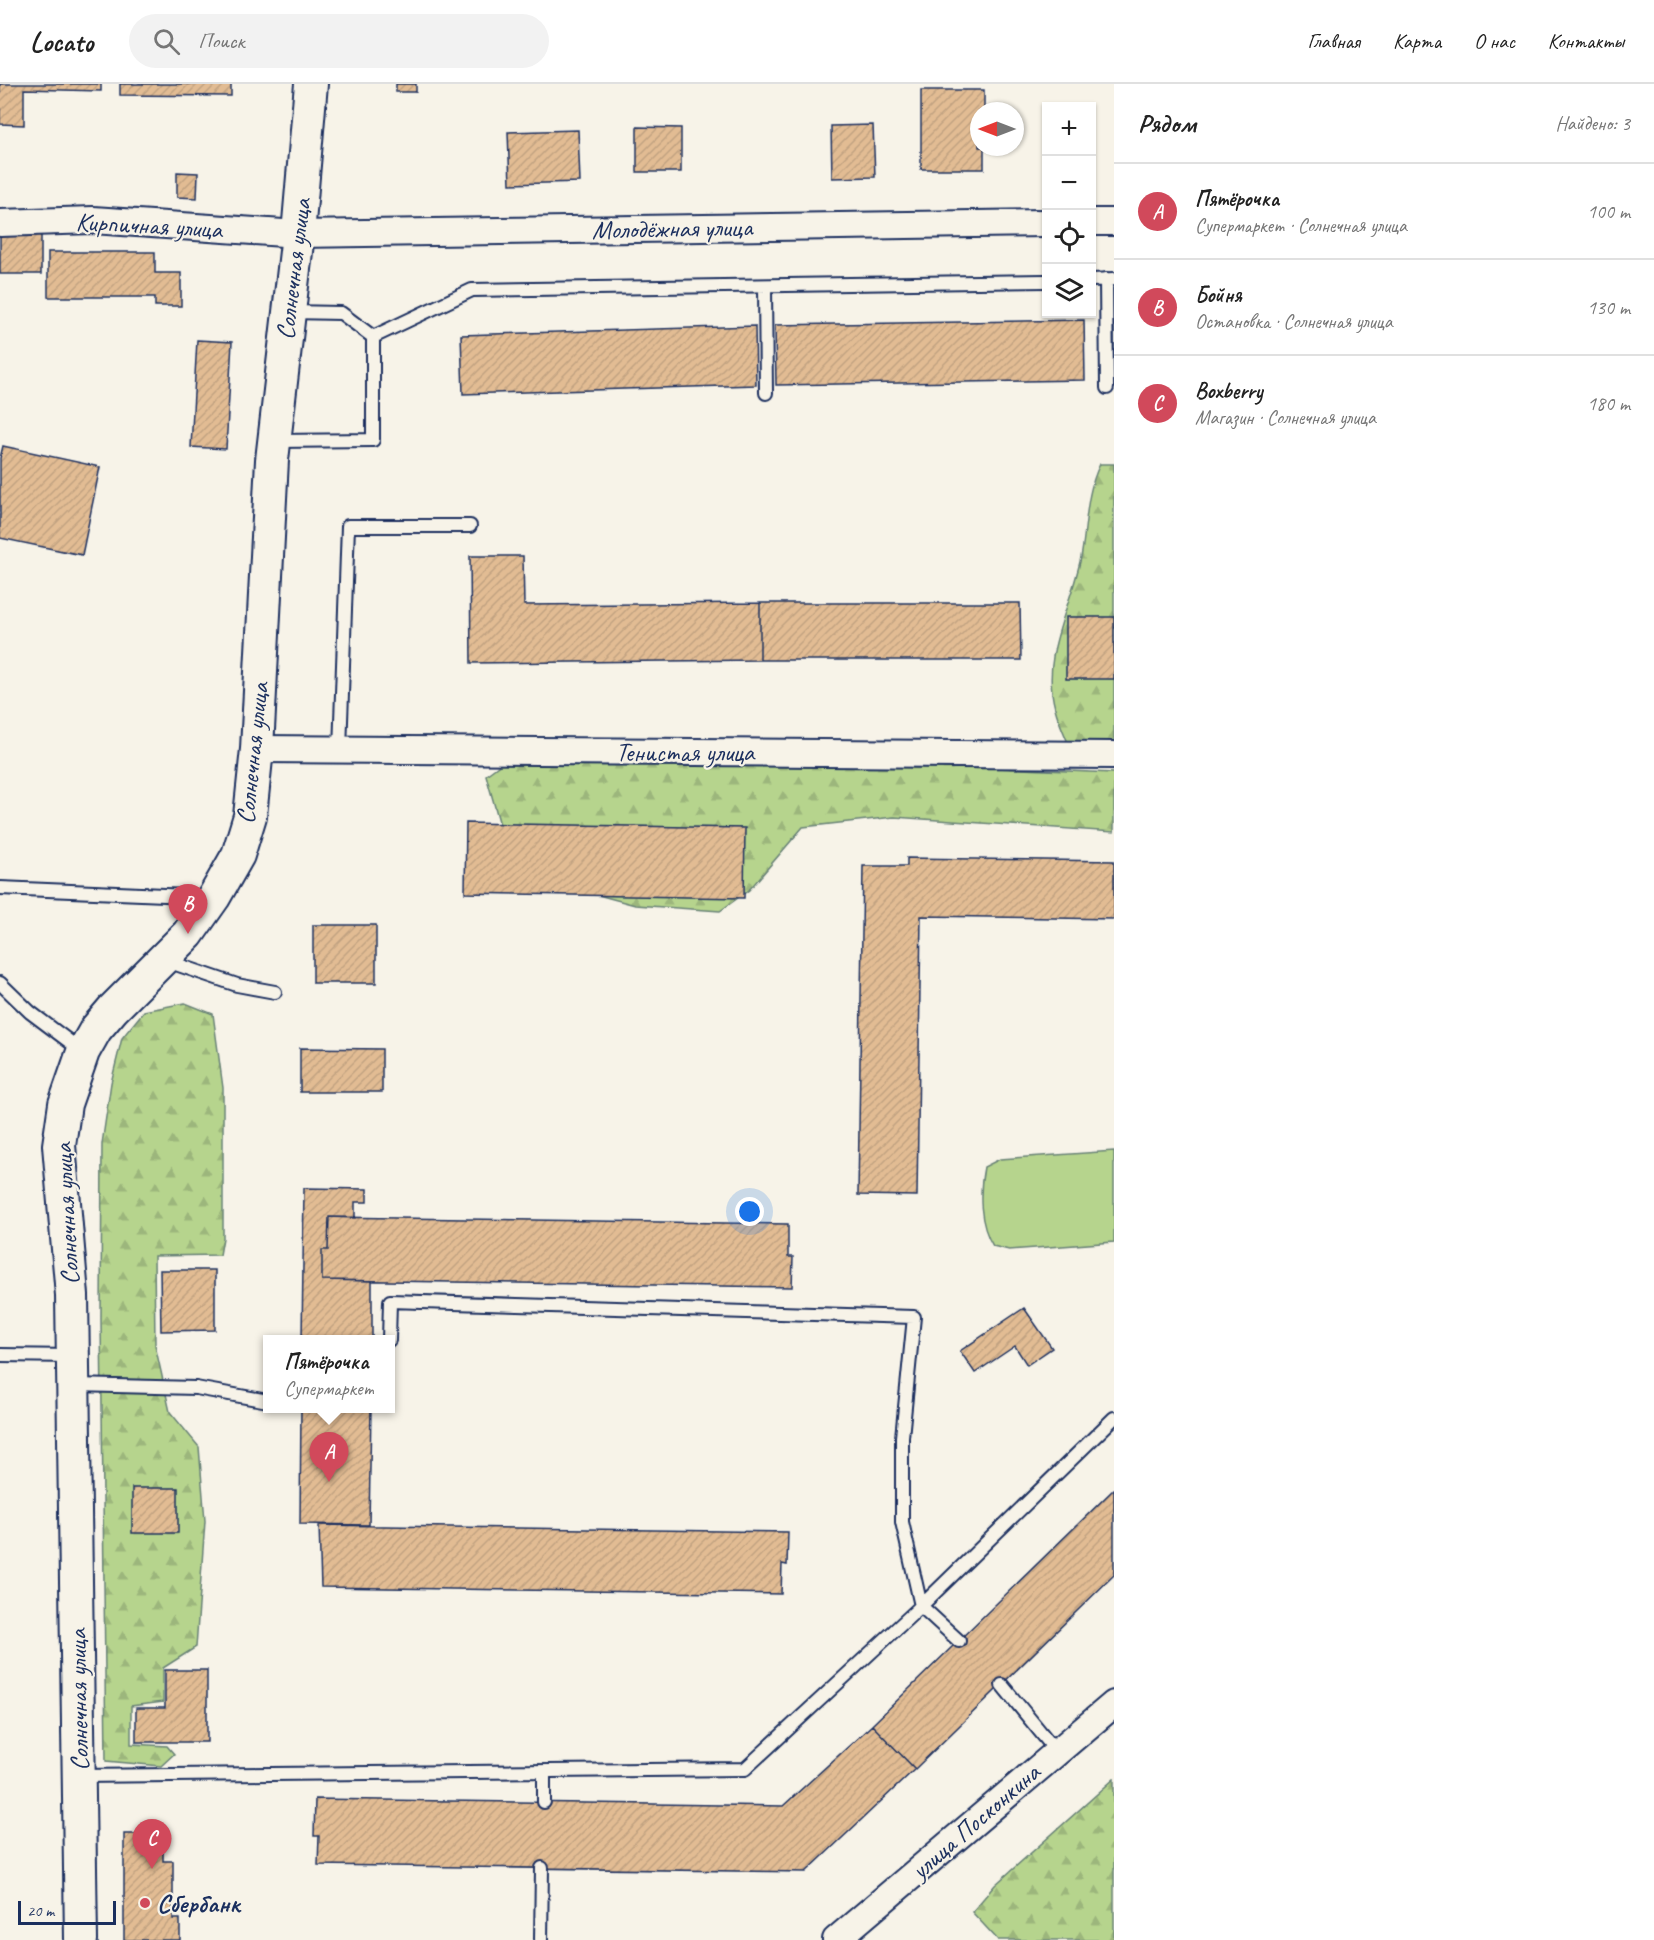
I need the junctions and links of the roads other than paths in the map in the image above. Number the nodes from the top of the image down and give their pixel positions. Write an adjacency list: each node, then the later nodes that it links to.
1 (311, 84): 6 (street, Солнечная улица)
2 (1096, 222): 3 (street)
3 (1114, 222)
4 (0, 223): 6 (street, Кирпичная улица)
5 (1042, 223): 6 (street, Молодёжная улица)
6 (298, 234): 10 (street, Солнечная улица)
7 (1110, 279): 12 (lane)
8 (1042, 281): 9 (lane)
9 (765, 286): 11 (lane); 13 (lane)
10 (289, 311): 11 (lane); 14 (street, Солнечная улица)
11 (373, 337): 14 (lane)
12 (1107, 388)
13 (766, 393)
14 (274, 441): 16 (street, Солнечная улица)
15 (470, 526): 17 (lane)
16 (257, 749): 17 (street, Тенистая улица); 20 (street, Солнечная улица)
17 (340, 749): 18 (street, Тенистая улица)
18 (1114, 755)
19 (0, 888): 20 (lane)
20 (214, 897): 21 (street, Солнечная улица)
21 (164, 960): 23 (lane); 24 (street, Солнечная улица)
22 (0, 984): 24 (lane)
23 (275, 992)
24 (83, 1052): 27 (street, Солнечная улица)
25 (389, 1335): 30 (lane)
26 (0, 1355): 27 (lane)
27 (73, 1370): 28 (lane); 36 (street, Солнечная улица)
28 (263, 1400)
29 (1114, 1418): 30 (lane)
30 (921, 1606): 31 (lane); 35 (lane)
31 (959, 1641)
32 (1002, 1685): 34 (lane)
33 (1114, 1704): 34 (street, улица Посконкина)
34 (1056, 1751): 41 (street, улица Посконкина)
35 (544, 1772): 36 (lane); 37 (lane)
36 (79, 1776): 39 (street, Солнечная улица)
37 (544, 1802)
38 (542, 1868): 40 (lane)
39 (81, 1940)
40 (541, 1940)
41 (836, 1940)

